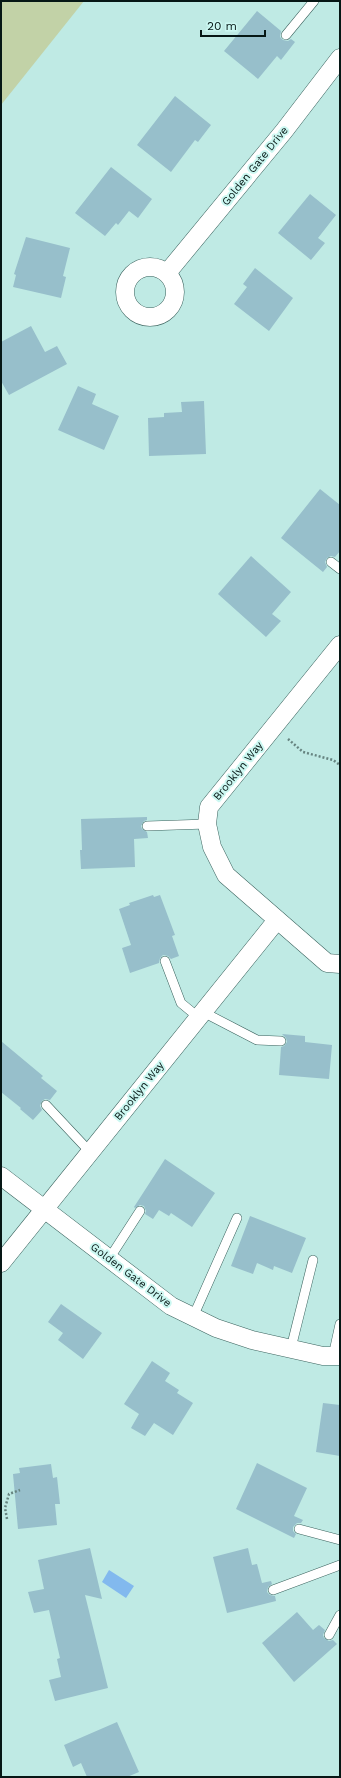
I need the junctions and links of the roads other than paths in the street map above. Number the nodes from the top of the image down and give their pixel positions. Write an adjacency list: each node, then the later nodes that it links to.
1 (314, 1): 2 (lane)
2 (286, 35)
3 (340, 58): 4 (street, Golden Gate Drive)
4 (167, 273)
5 (331, 562): 6 (lane)
6 (340, 569)
7 (340, 645): 8 (street, Brooklyn Way)
8 (207, 824): 9 (lane); 10 (street, Brooklyn Way)
9 (147, 826)
10 (277, 920): 12 (street, Brooklyn Way); 13 (street, Brooklyn Way)
11 (166, 961): 13 (lane)
12 (340, 964)
13 (201, 1015): 14 (lane); 16 (street, Brooklyn Way)
14 (281, 1041)
15 (46, 1105): 16 (lane)
16 (90, 1152): 18 (street, Brooklyn Way)
17 (1, 1176): 18 (street, Golden Gate Drive)
18 (45, 1209): 21 (street, Golden Gate Drive); 23 (street, Brooklyn Way)
19 (140, 1211): 21 (lane)
20 (237, 1218): 24 (lane)
21 (109, 1259): 24 (street, Golden Gate Drive)
22 (313, 1260): 26 (lane)
23 (1, 1263)
24 (193, 1317): 26 (street, Golden Gate Drive)
25 (340, 1324): 27 (lane)
26 (291, 1348): 27 (street, Golden Gate Drive)
27 (337, 1356)
28 (299, 1529): 29 (lane)
29 (340, 1540)
30 (340, 1566): 31 (lane)
31 (273, 1590)
32 (340, 1615): 33 (lane)
33 (329, 1635)

